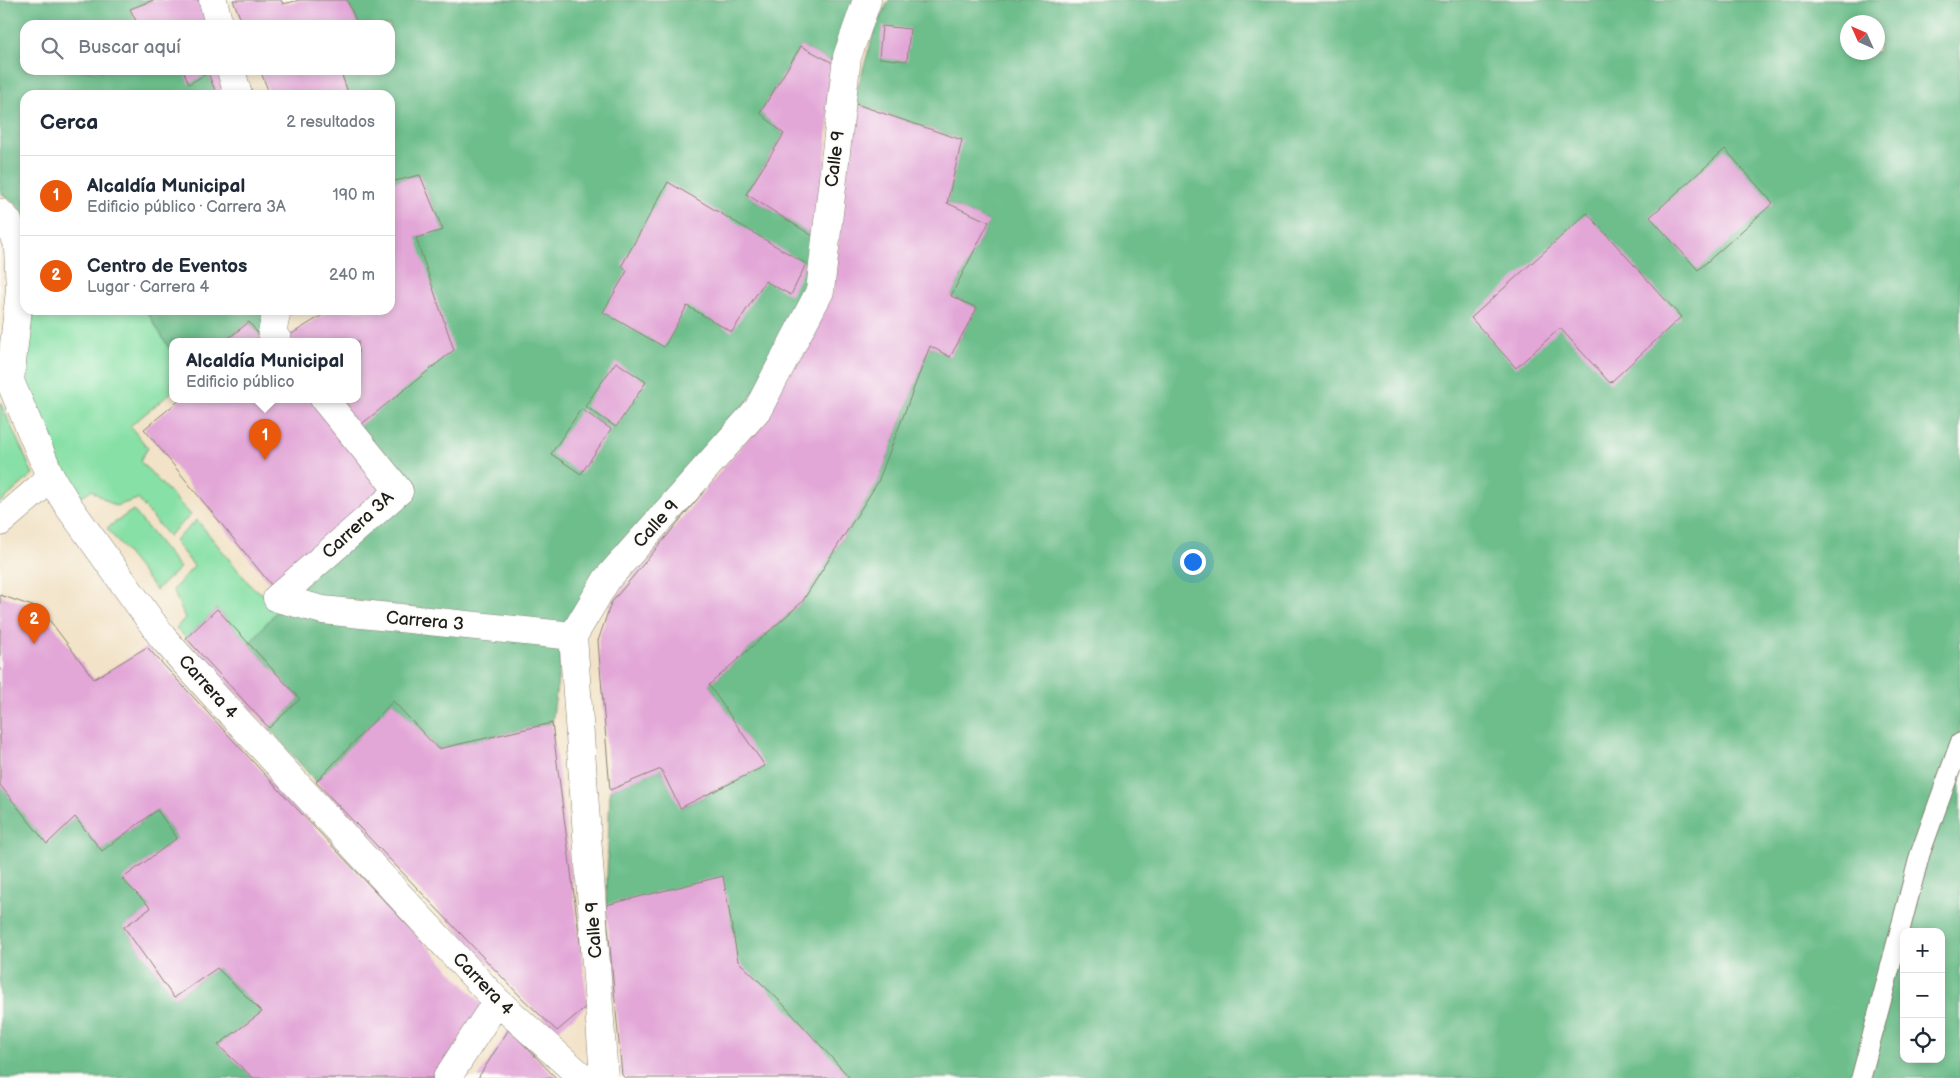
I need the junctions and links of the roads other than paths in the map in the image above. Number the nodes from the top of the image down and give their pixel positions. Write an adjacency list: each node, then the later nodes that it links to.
1 (212, 0): 3 (street)
2 (867, 0): 14 (street, Calle 9)
3 (218, 20)
4 (232, 75): 5 (street)
5 (237, 90)
6 (0, 213): 9 (street, Carrera 4)
7 (276, 315): 8 (street)
8 (275, 338)
9 (5, 375): 11 (street, Carrera 4)
10 (327, 403): 13 (street, Carrera 3A)
11 (51, 478): 12 (street); 16 (street, Carrera 4)
12 (0, 522)
13 (278, 598): 14 (street, Carrera 3)
14 (573, 636): 19 (street, Calle 9)
15 (1960, 743): 20 (lane)
16 (497, 1001): 17 (street); 18 (street, Carrera 4)
17 (446, 1078)
18 (583, 1078)
19 (604, 1078)
20 (1861, 1078)

